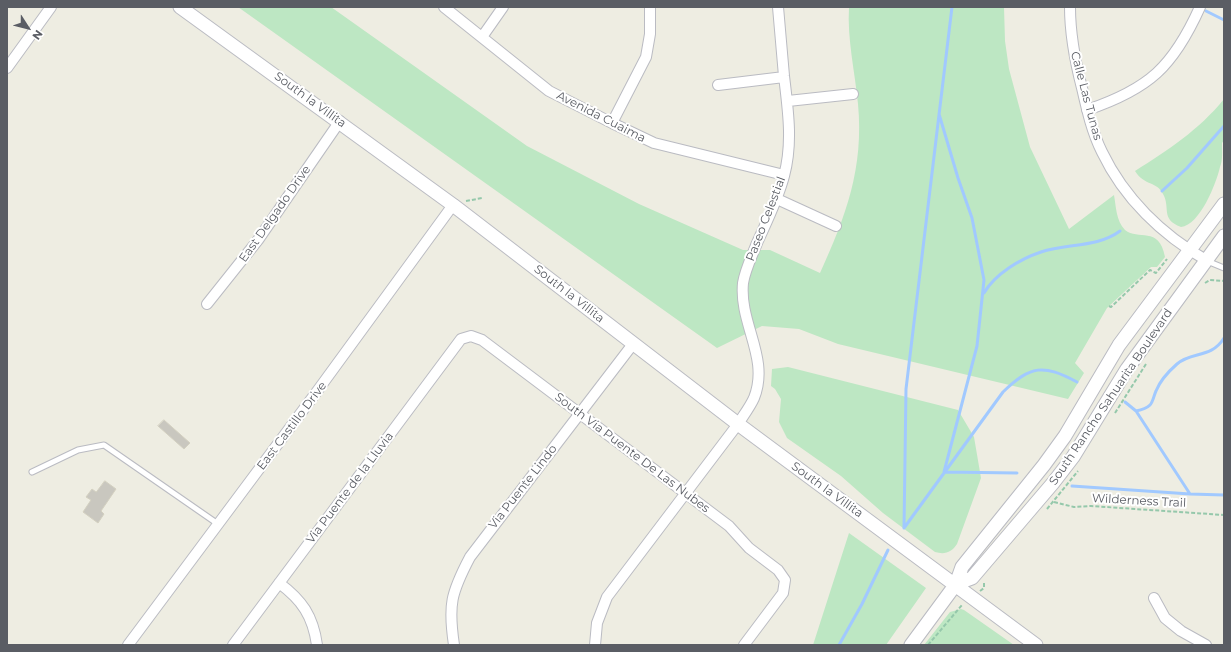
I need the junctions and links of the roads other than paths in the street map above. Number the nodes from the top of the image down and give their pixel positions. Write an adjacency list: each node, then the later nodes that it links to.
1 (51, 7): 10 (street)
2 (180, 7): 16 (street, South la Villita)
3 (444, 7): 9 (street, Avenida Cuaima)
4 (503, 7): 9 (street)
5 (650, 7): 17 (street)
6 (778, 7): 11 (street, Paseo Celestial)
7 (1070, 7): 15 (street, Calle Las Tunas)
8 (1200, 7): 15 (street)
9 (482, 37): 17 (street, Avenida Cuaima)
10 (7, 68)
11 (784, 77): 12 (street); 14 (street, Paseo Celestial)
12 (718, 85)
13 (853, 94): 14 (street)
14 (788, 102): 18 (street, Paseo Celestial)
15 (1087, 110): 24 (street, Calle Las Tunas)
16 (340, 121): 21 (street, South la Villita); 27 (street, East Delgado Drive)
17 (612, 123): 18 (street, Avenida Cuaima)
18 (784, 175): 19 (street, Paseo Celestial)
19 (777, 199): 22 (street); 31 (street, Paseo Celestial)
20 (1224, 204): 24 (street, South Rancho Sahuarita Boulevard)
21 (453, 205): 29 (street, South la Villita); 34 (street, East Castillo Drive)
22 (836, 226)
23 (1224, 236): 25 (street, South Rancho Sahuarita Boulevard)
24 (1190, 250): 25 (street, Calle Las Tunas); 36 (street, South Rancho Sahuarita Boulevard)
25 (1206, 260): 26 (lane); 36 (street, South Rancho Sahuarita Boulevard)
26 (1224, 268)
27 (208, 304)
28 (471, 336): 30 (street, South Via Puente De Las Nubes); 35 (street, Via Puente de la Lluvia)
29 (633, 344): 30 (street, Via Puente Lindo); 31 (street, South la Villita)
30 (580, 414): 33 (street, South Via Puente De Las Nubes); 41 (street, Via Puente Lindo)
31 (738, 424): 33 (street, Paseo Celestial); 36 (street, South la Villita)
32 (32, 472): 34 (lane)
33 (686, 494): 42 (street, Paseo Celestial); 43 (street, South Via Puente De Las Nubes)
34 (218, 524): 38 (street, East Castillo Drive)
35 (279, 583): 39 (street, Via Puente de la Lluvia); 40 (street)
36 (956, 584): 44 (street, South Rancho Sahuarita Boulevard); 45 (street, South la Villita)
37 (1154, 598): 46 (street)
38 (128, 645)
39 (232, 645)
40 (317, 645)
41 (454, 645)
42 (595, 645)
43 (744, 645)
44 (911, 645)
45 (1036, 645)
46 (1206, 645)

